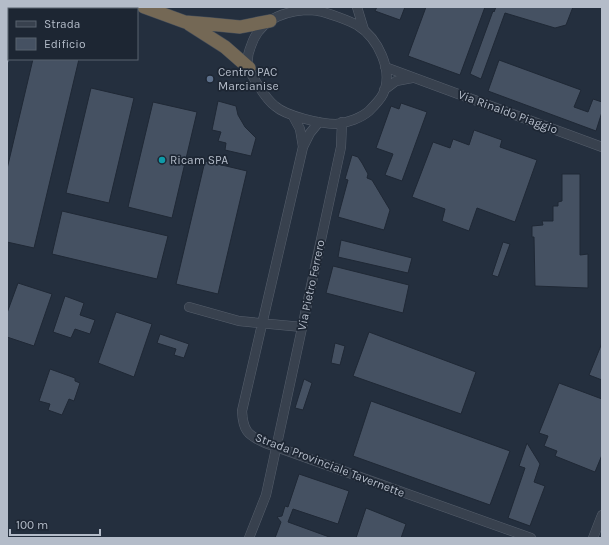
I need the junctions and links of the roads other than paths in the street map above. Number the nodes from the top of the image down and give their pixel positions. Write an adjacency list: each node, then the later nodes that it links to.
1 (144, 7): 5 (highway)
2 (357, 7): 6 (street)
3 (295, 9): 4 (street); 6 (street)
4 (270, 21): 5 (highway); 8 (street)
5 (185, 22): 8 (highway)
6 (365, 32): 7 (street)
7 (385, 67): 9 (street, Via Rinaldo Piaggio); 10 (street)
8 (249, 68): 11 (street)
9 (413, 78): 10 (street); 15 (street, Via Rinaldo Piaggio)
10 (384, 90): 13 (street)
11 (293, 116): 12 (street); 14 (street, Strada Provinciale Tavernette)
12 (319, 122): 13 (street); 14 (street, Strada Provinciale Tavernette)
13 (342, 122): 18 (street, Via Pietro Ferrero)
14 (303, 147): 17 (street, Strada Provinciale Tavernette)
15 (602, 147)
16 (189, 308): 17 (street)
17 (262, 323): 18 (street); 19 (street, Strada Provinciale Tavernette)
18 (302, 327): 19 (street, Via Pietro Ferrero)
19 (276, 447): 21 (street, Via Pietro Ferrero); 22 (street, Strada Provinciale Tavernette)
20 (602, 515): 23 (street)
21 (249, 538)
22 (531, 538)
23 (593, 538)

